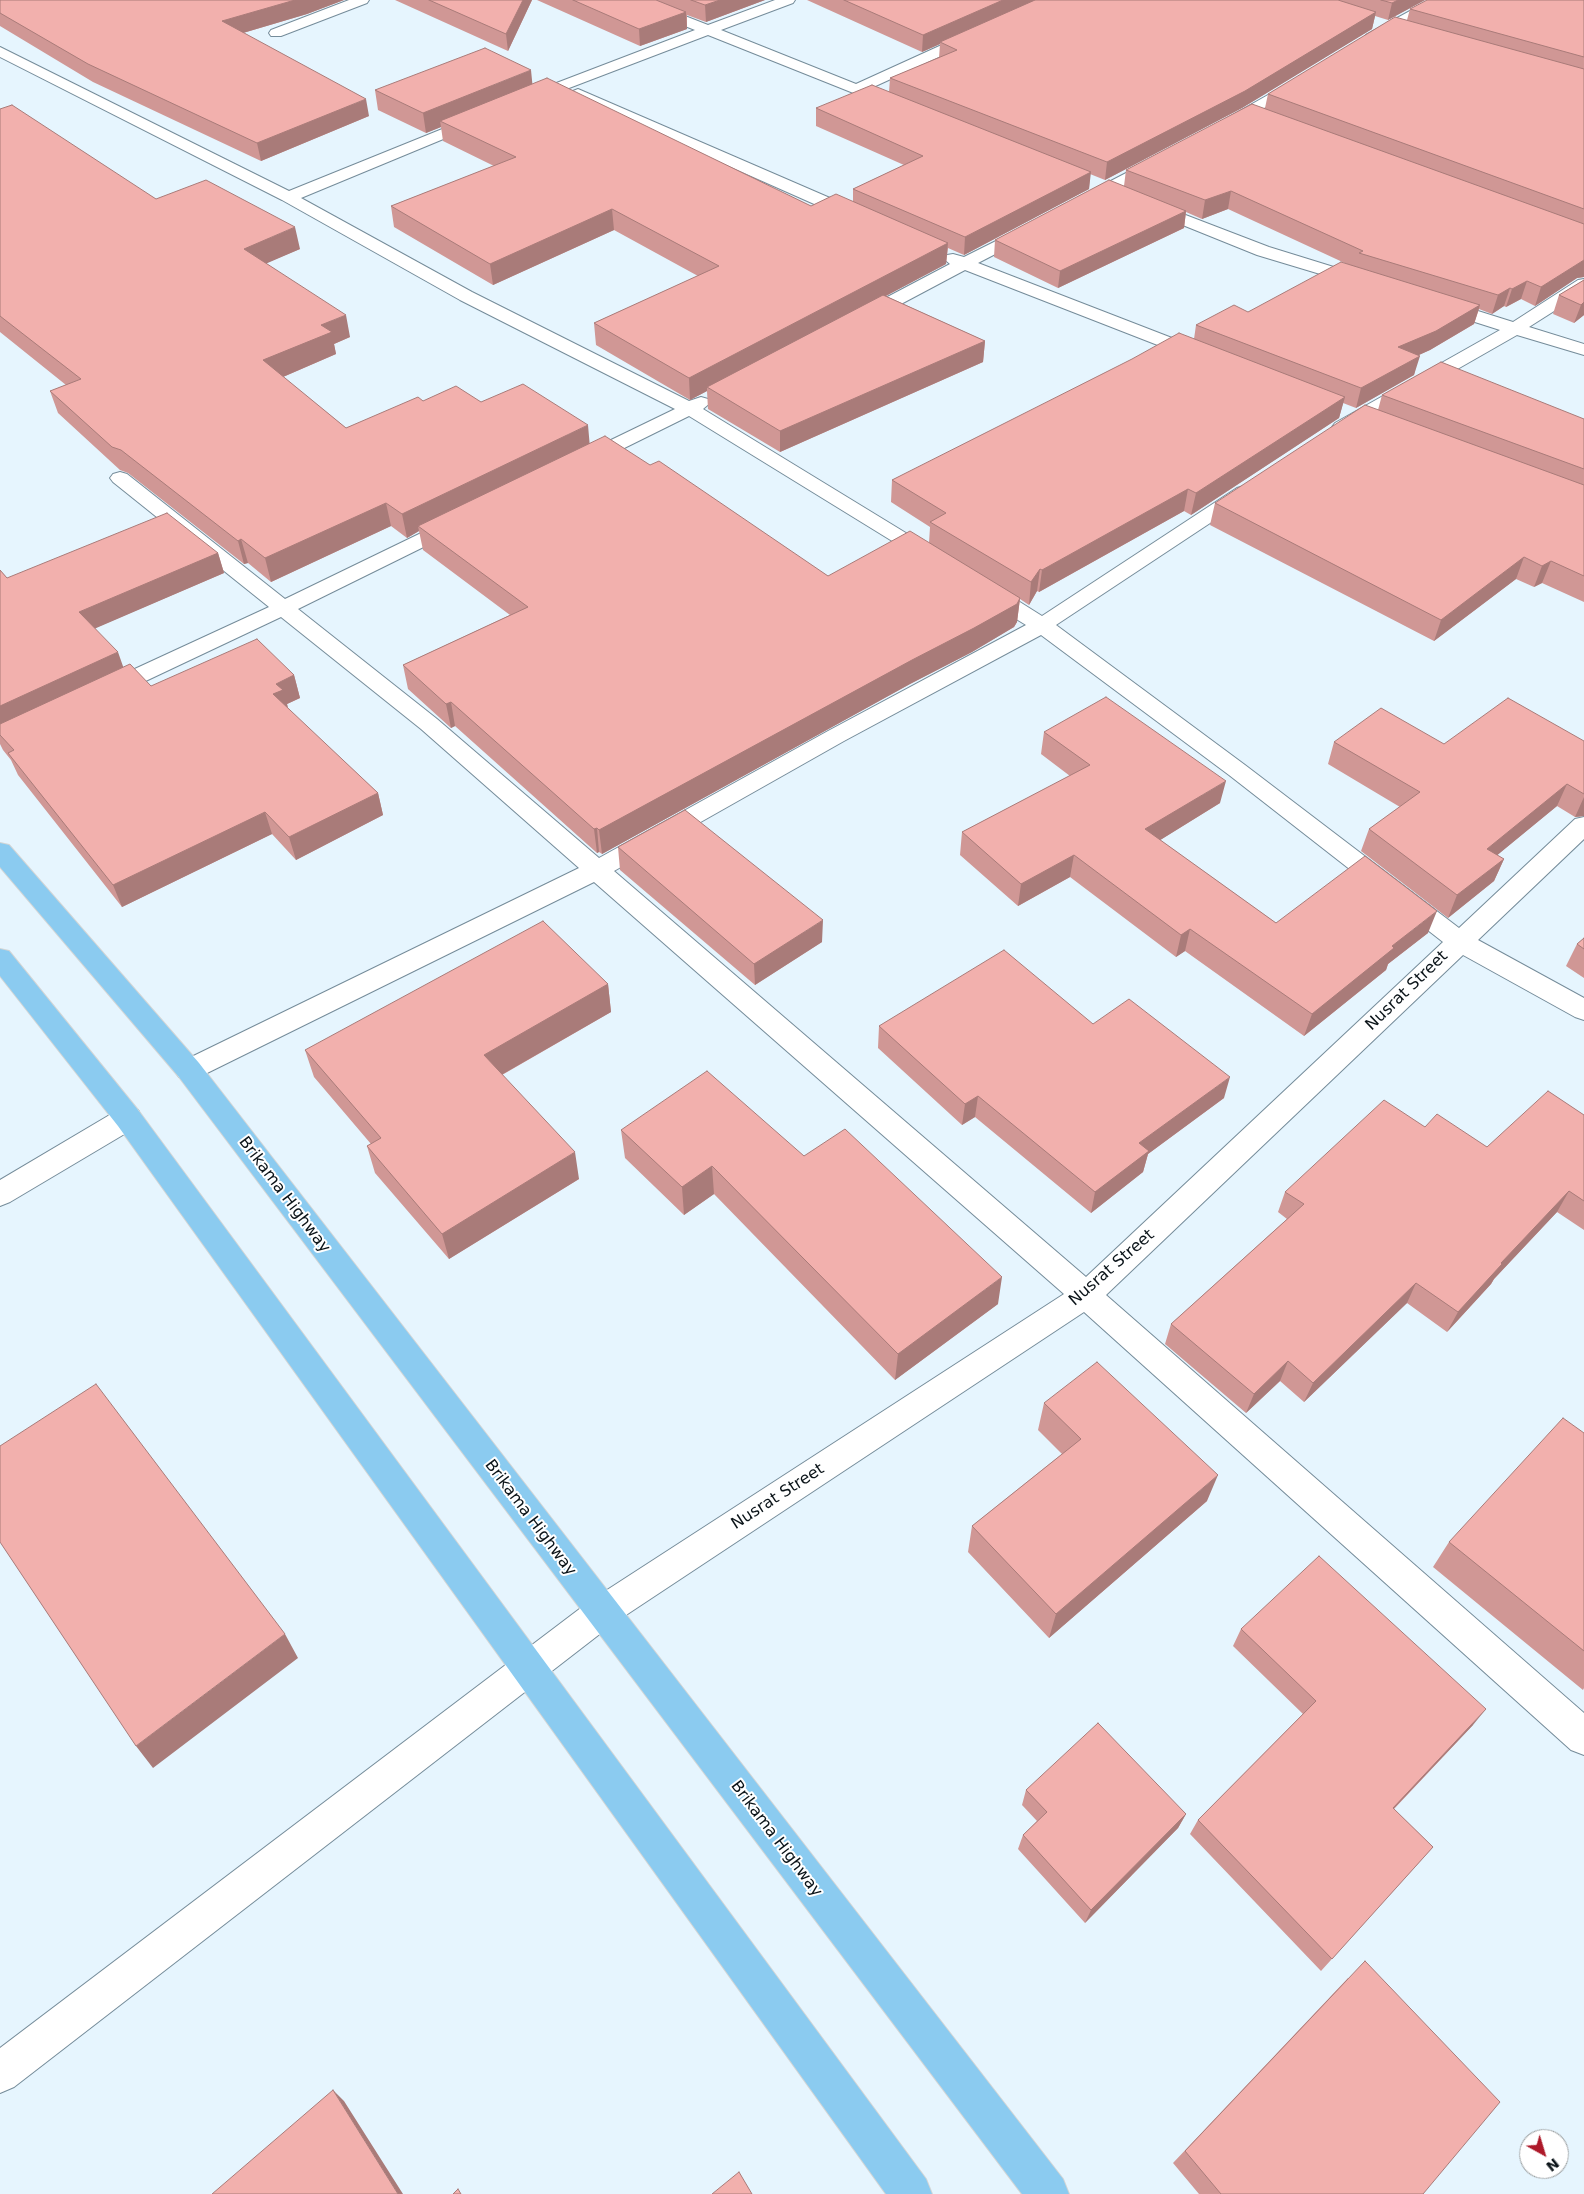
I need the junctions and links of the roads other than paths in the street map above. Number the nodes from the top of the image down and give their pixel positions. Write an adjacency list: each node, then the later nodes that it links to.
1 (362, 0): 9 (street)
2 (632, 0): 6 (street)
3 (788, 0): 6 (street)
4 (1440, 0): 5 (street)
5 (1381, 24): 8 (street); 10 (street)
6 (706, 31): 13 (street); 14 (street)
7 (982, 32): 14 (street)
8 (1408, 32)
9 (276, 33)
10 (1356, 47)
11 (0, 51): 24 (street)
12 (1314, 73): 17 (street)
13 (560, 86): 15 (street); 26 (street)
14 (856, 88): 16 (street)
15 (542, 94)
16 (912, 111)
17 (1248, 113): 19 (street); 20 (street)
18 (487, 116): 24 (street)
19 (1266, 120)
20 (1214, 131)
21 (1173, 154): 23 (street)
22 (1088, 182): 23 (street)
23 (1106, 190): 25 (street); 31 (street)
24 (288, 198): 38 (street)
25 (1071, 208)
26 (866, 220)
27 (1044, 222): 29 (street)
28 (938, 252): 29 (street)
29 (965, 264): 33 (street); 36 (street)
30 (1584, 284): 34 (street)
31 (1374, 285)
32 (1428, 302): 34 (street)
33 (844, 327)
34 (1516, 328): 35 (street); 39 (street)
35 (1584, 350)
36 (1211, 360)
37 (716, 395): 38 (street)
38 (690, 409): 40 (street); 44 (street)
39 (1324, 439)
40 (566, 470)
41 (120, 478): 46 (street)
42 (1258, 482): 47 (street)
43 (469, 517): 46 (street)
44 (950, 568)
45 (975, 584): 47 (street)
46 (284, 608): 48 (street); 51 (street)
47 (1042, 625): 51 (street); 52 (street)
48 (89, 699)
49 (1584, 825): 52 (street, Nusrat Street)
50 (0, 851): 55 (highway, Brikama Highway)
51 (597, 870): 55 (street); 58 (street)
52 (1459, 941): 54 (street); 58 (street, Nusrat Street)
53 (0, 958): 56 (highway)
54 (1584, 1010)
55 (189, 1070): 59 (highway, Brikama Highway)
56 (128, 1118): 57 (street); 60 (highway)
57 (0, 1194)
58 (1086, 1295): 59 (street, Nusrat Street); 61 (street)
59 (602, 1612): 60 (street, Nusrat Street); 64 (highway, Brikama Highway)
60 (529, 1667): 62 (street, Nusrat Street); 63 (highway)
61 (1584, 1737)
62 (0, 2073)
63 (911, 2194)
64 (1048, 2194)

